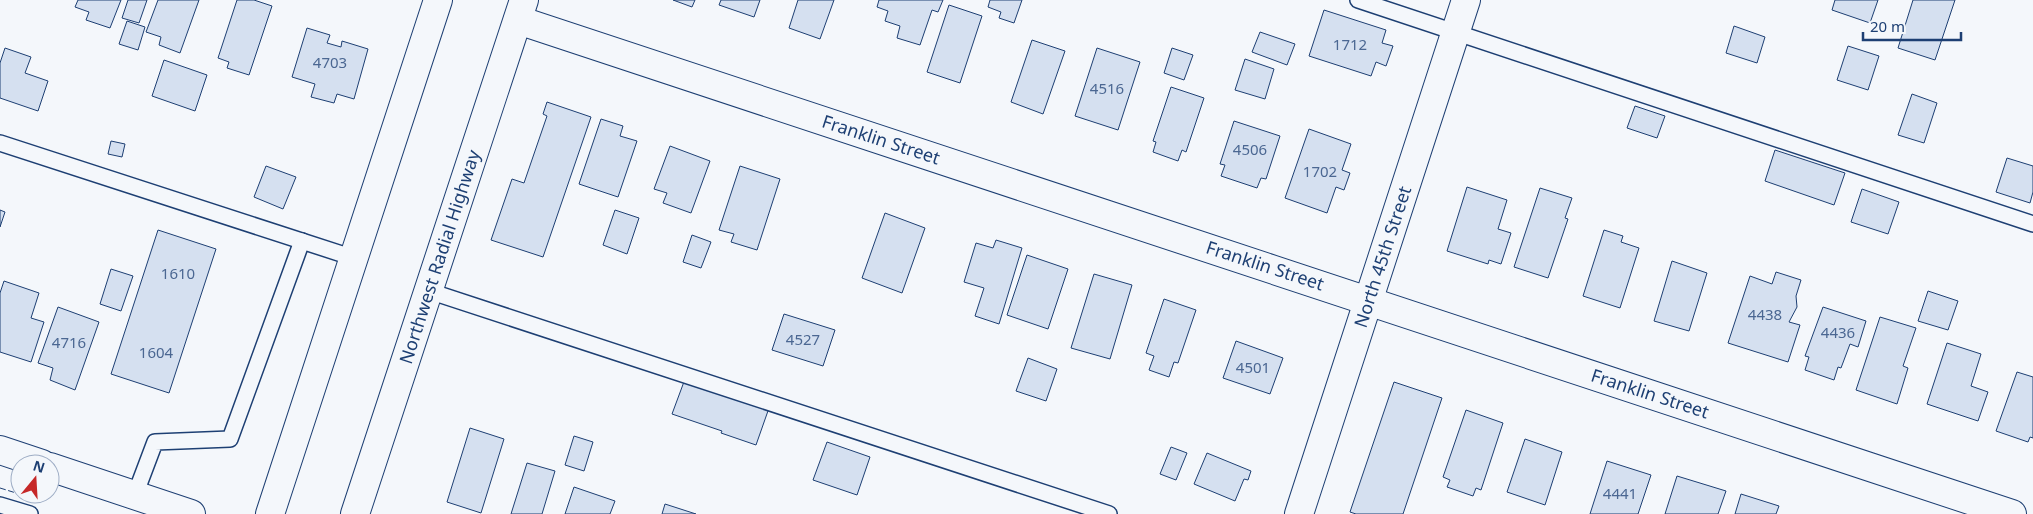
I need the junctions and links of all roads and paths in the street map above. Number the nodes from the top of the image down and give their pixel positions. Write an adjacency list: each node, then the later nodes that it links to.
1 (438, 0): 9 (street)
2 (1358, 0): 5 (lane)
3 (1466, 0): 5 (street, North 45th Street)
4 (521, 10): 10 (street, Northwest Radial Highway); 11 (street, Franklin Street)
5 (1456, 33): 7 (lane); 11 (street, North 45th Street)
6 (0, 143): 8 (lane)
7 (2033, 224)
8 (302, 241): 9 (lane); 15 (lane)
9 (354, 258): 19 (street)
10 (429, 291): 20 (street, Northwest Radial Highway); 21 (lane)
11 (1369, 300): 22 (street, North 45th Street); 23 (street, Franklin Street)
12 (0, 450): 13 (street)
13 (12, 454)
14 (60, 469): 15 (street)
15 (134, 495): 17 (street)
16 (0, 505): 18 (lane)
17 (187, 513)
18 (30, 514)
19 (270, 514)
20 (355, 514)
21 (1109, 514)
22 (1299, 514)
23 (2012, 514)

